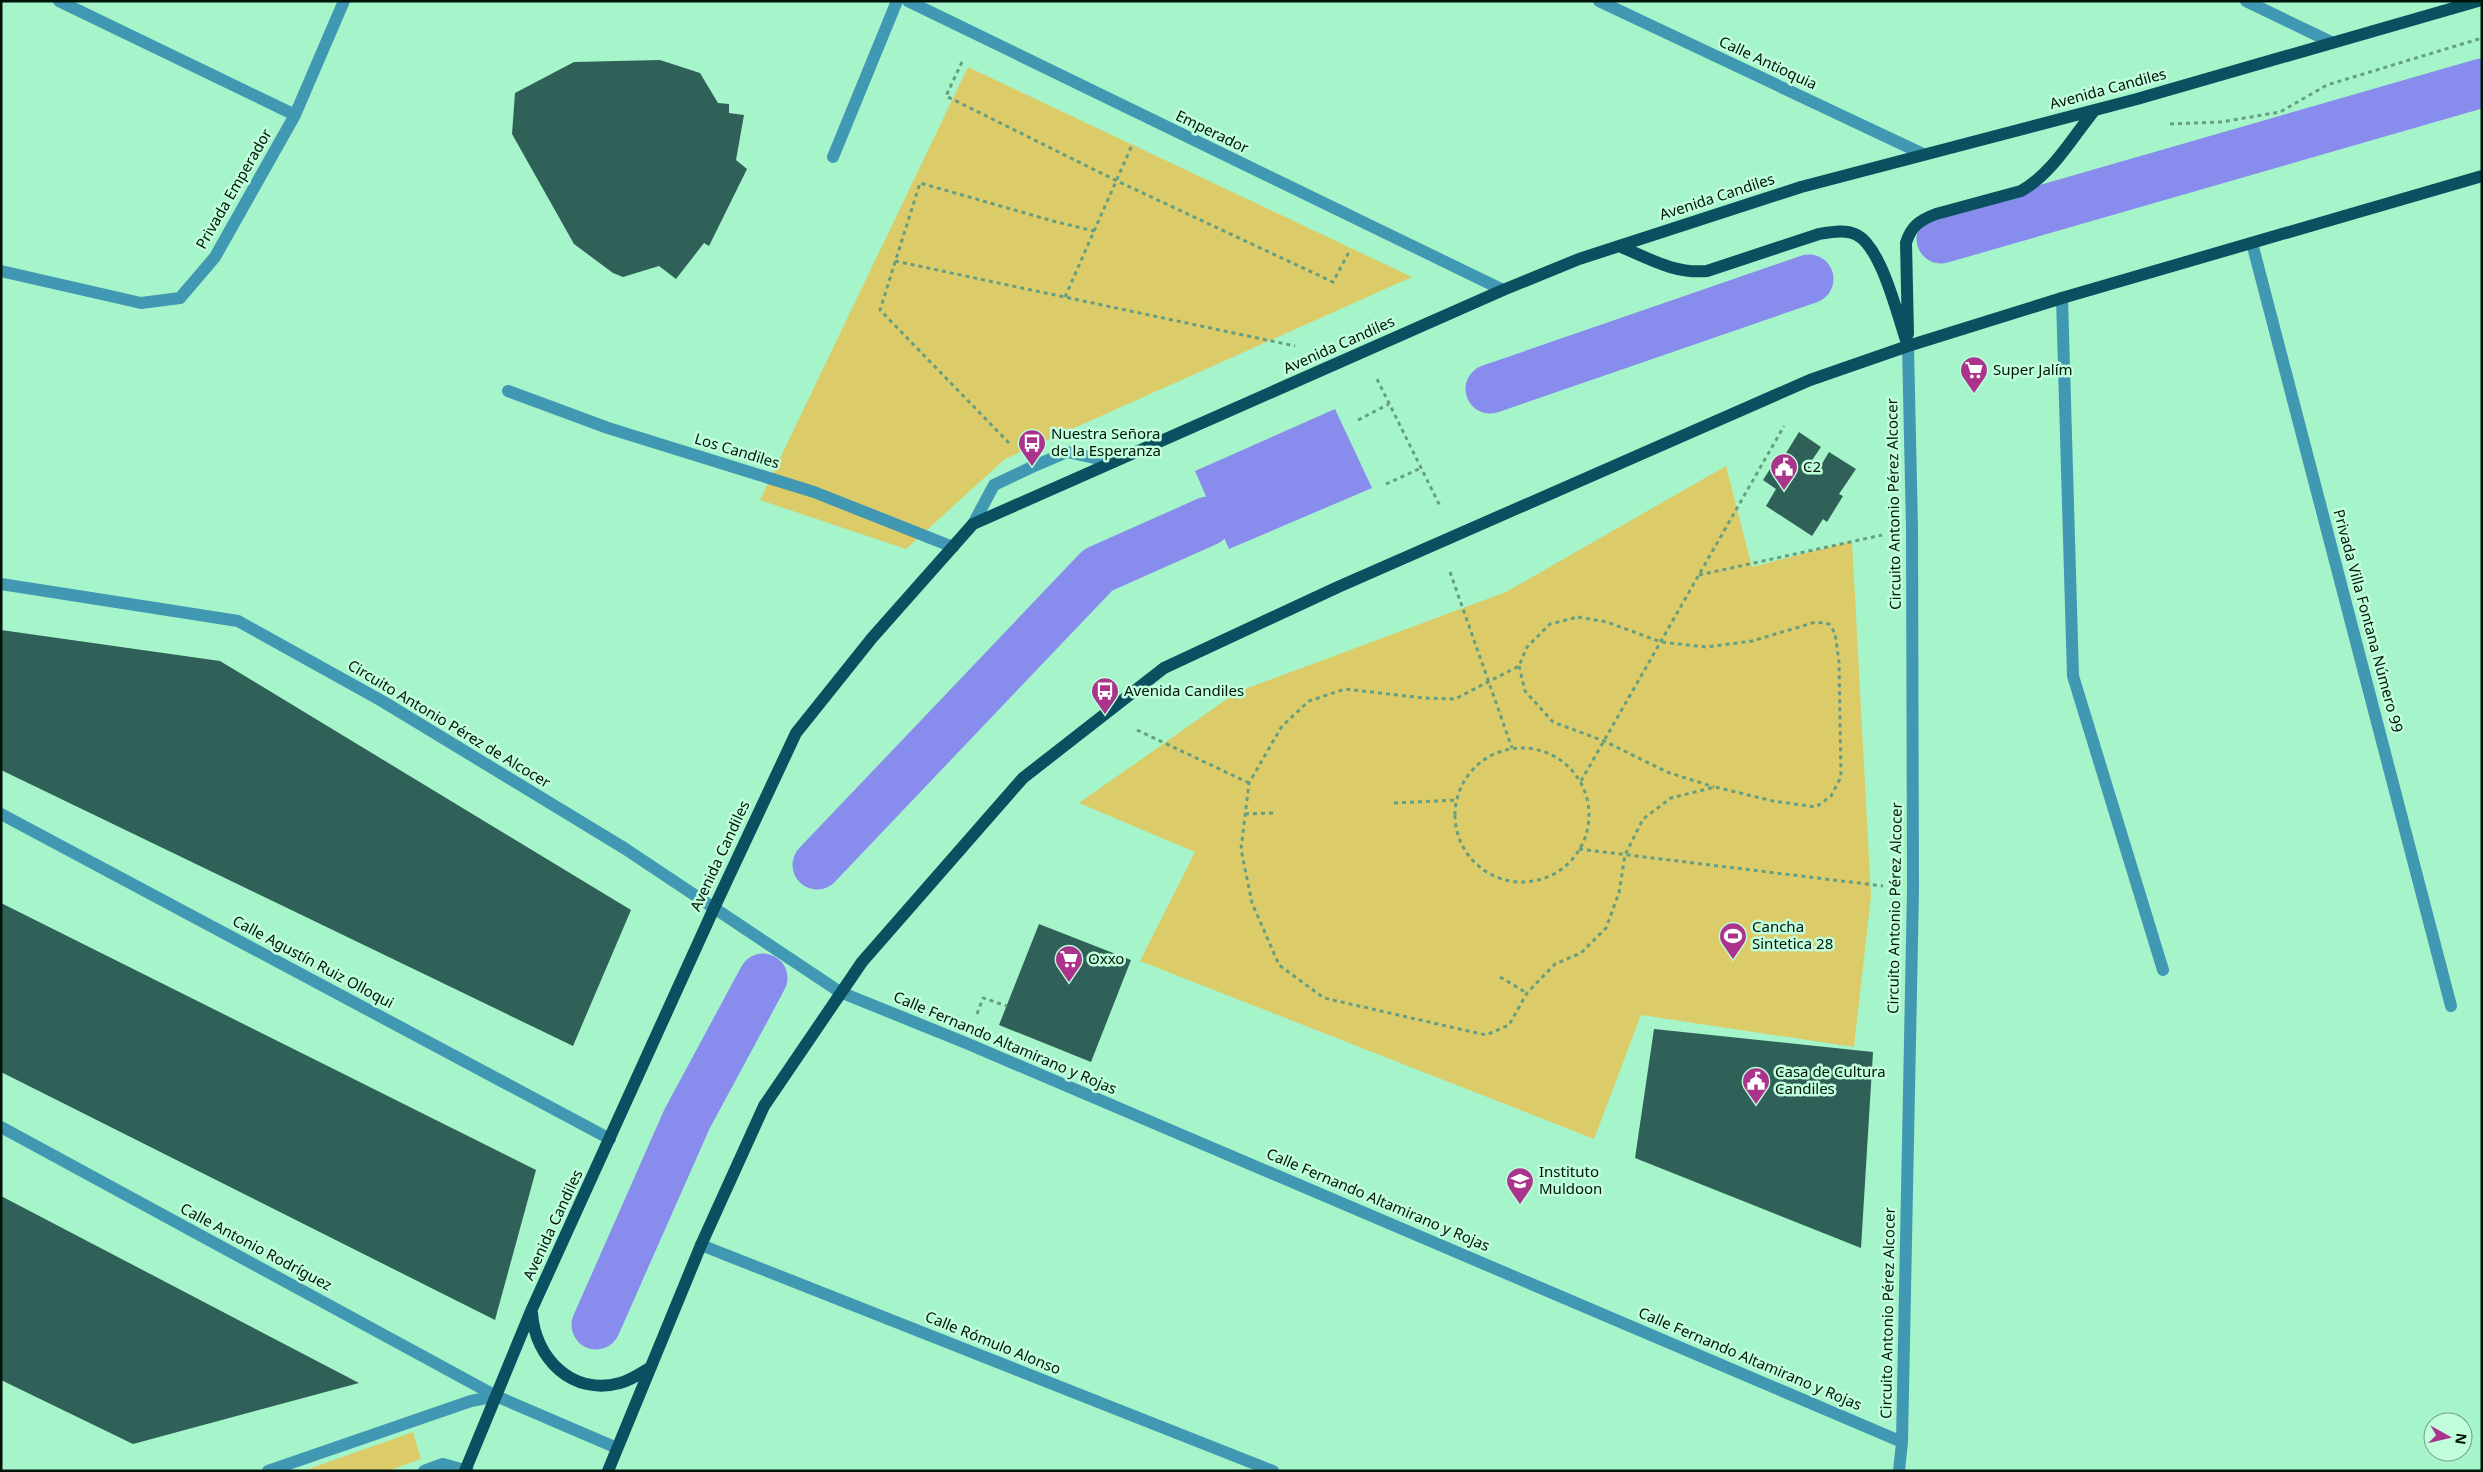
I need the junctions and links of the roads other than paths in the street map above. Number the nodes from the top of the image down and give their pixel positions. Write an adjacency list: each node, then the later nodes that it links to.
1 (59, 1): 10 (street)
2 (344, 1): 10 (street, Privada Emperador)
3 (897, 1): 12 (street)
4 (908, 1): 17 (street, Emperador)
5 (1599, 1): 11 (street, Calle Antioquia)
6 (2246, 1): 8 (street)
7 (2478, 1): 8 (main road, Avenida Candiles)
8 (2331, 42): 9 (main road, Avenida Candiles)
9 (2094, 111): 11 (main road, Avenida Candiles); 19 (main road)
10 (295, 115): 16 (street, Privada Emperador)
11 (1923, 154): 15 (main road, Avenida Candiles)
12 (833, 157)
13 (2482, 176): 14 (main road)
14 (2252, 243): 18 (main road); 29 (street, Privada Villa Fontana Número 99)
15 (1619, 246): 17 (main road, Avenida Candiles); 19 (main road)
16 (1, 272)
17 (1503, 290): 21 (main road, Avenida Candiles)
18 (2062, 298): 19 (main road); 27 (street)
19 (1908, 346): 28 (main road); 36 (street, Circuito Antonio Pérez Alcocer)
20 (508, 391): 23 (street, Los Candiles)
21 (1113, 462): 22 (main road, Avenida Candiles); 22 (street)
22 (973, 524): 23 (main road, Avenida Candiles)
23 (953, 547): 26 (main road, Avenida Candiles)
24 (1, 584): 26 (street, Circuito Antonio Pérez de Alcocer)
25 (1, 814): 31 (street, Calle Agustín Ruiz Olloqui)
26 (715, 906): 28 (street, Circuito Antonio Pérez de Alcocer); 31 (main road, Avenida Candiles)
27 (2163, 970)
28 (840, 992): 32 (main road); 36 (street, Calle Fernando Altamirano y Rojas)
29 (2452, 1006)
30 (1, 1127): 35 (street, Calle Antonio Rodríguez)
31 (610, 1139): 33 (main road, Avenida Candiles)
32 (701, 1244): 34 (main road); 42 (street, Calle Rómulo Alonso)
33 (531, 1311): 34 (main road); 35 (main road, Avenida Candiles)
34 (651, 1367): 37 (main road)
35 (496, 1396): 37 (street, Calle Antonio Rodríguez); 38 (street); 40 (main road, Avenida Candiles)
36 (1902, 1442): 43 (street, Circuito Antonio Pérez Alcocer)
37 (617, 1448): 41 (main road)
38 (268, 1471)
39 (424, 1471): 40 (street)
40 (466, 1471)
41 (608, 1471)
42 (1273, 1471)
43 (1899, 1471)

